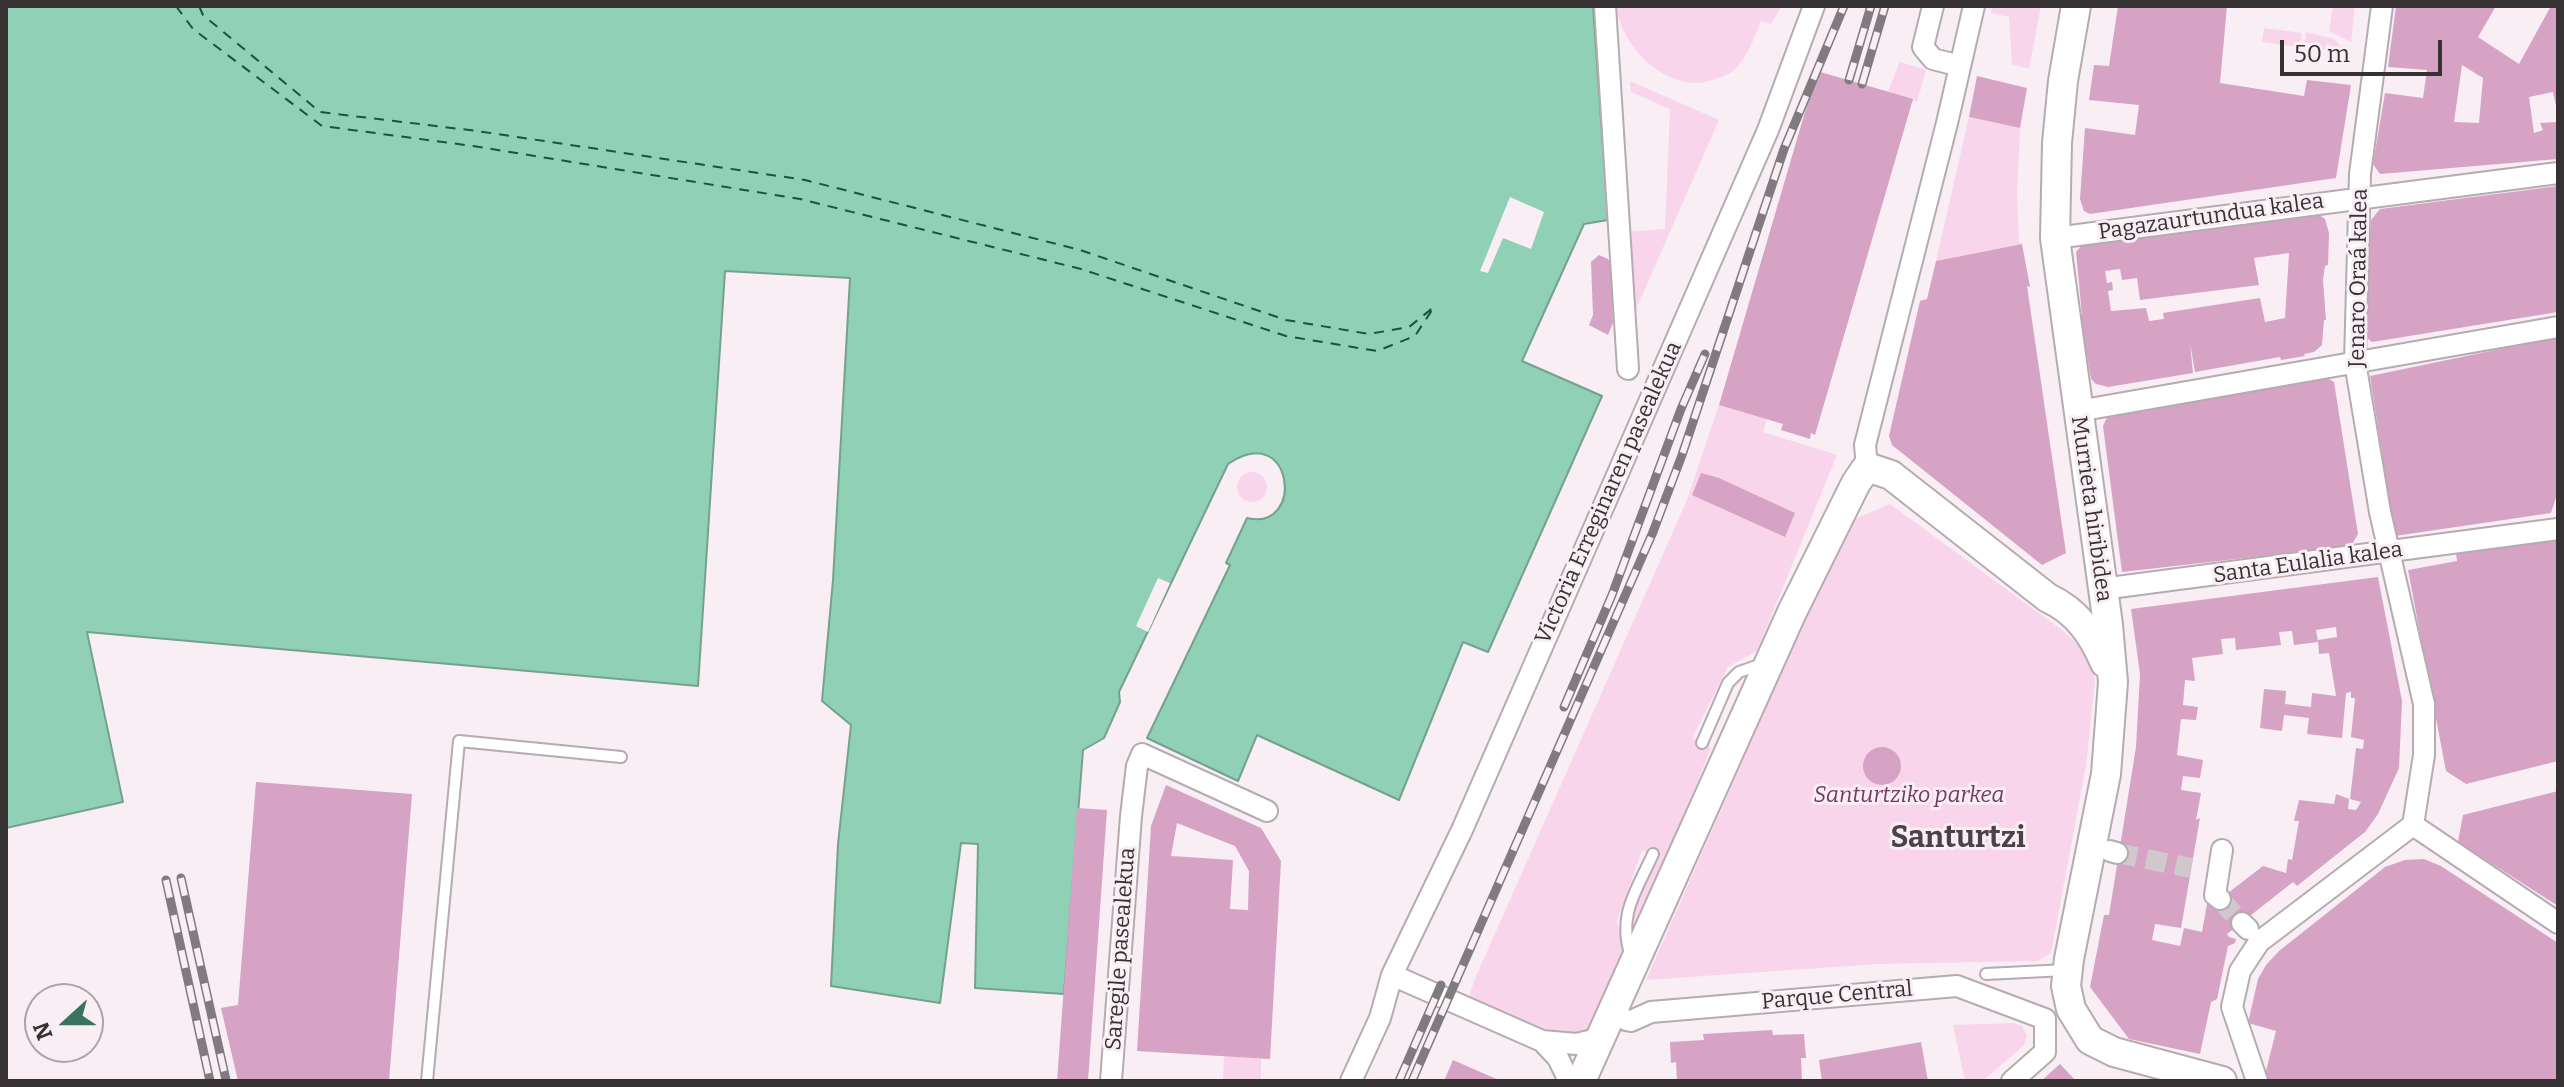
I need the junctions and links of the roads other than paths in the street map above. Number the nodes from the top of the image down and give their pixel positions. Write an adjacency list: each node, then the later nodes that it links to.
1 (1605, 6): 13 (street)
2 (1814, 6): 33 (street, Victoria Erreginaren pasealekua)
3 (1933, 6): 7 (street)
4 (1974, 6): 7 (street)
5 (2076, 6): 10 (street, Murrieta hiribidea)
6 (2382, 6): 9 (street, Jenaro Oraá kalea)
7 (1960, 66): 15 (street)
8 (2558, 173): 9 (street, Pagazaurtundua kalea)
9 (2359, 197): 10 (street, Pagazaurtundua kalea); 12 (street, Jenaro Oraá kalea)
10 (2055, 238): 14 (street, Murrieta hiribidea)
11 (2558, 327): 12 (street)
12 (2355, 362): 14 (street); 17 (street, Jenaro Oraá kalea)
13 (1628, 369)
14 (2078, 411): 18 (street, Murrieta hiribidea)
15 (1867, 467): 19 (street); 20 (street)
16 (2558, 529): 17 (street, Santa Eulalia kalea)
17 (2390, 553): 18 (street, Santa Eulalia kalea); 25 (street, Jenaro Oraá kalea)
18 (2102, 589): 19 (street, Santa Eulalia kalea); 21 (street, Murrieta hiribidea)
19 (2062, 604): 21 (street)
20 (1771, 662): 22 (lane); 30 (street)
21 (2113, 682): 31 (street, Murrieta hiribidea)
22 (1702, 743)
23 (621, 757): 37 (lane)
24 (1267, 811): 38 (street, Saregile pasealekua)
25 (2413, 825): 29 (street); 44 (street)
26 (2222, 850): 28 (street)
27 (1653, 854): 30 (lane)
28 (2220, 899)
29 (2558, 923)
30 (1634, 964): 35 (street)
31 (2068, 970): 32 (lane); 43 (street, Murrieta hiribidea)
32 (1986, 974)
33 (1392, 975): 36 (street); 39 (street, Victoria Erreginaren pasealekua)
34 (1626, 1020): 42 (street, Parque Central)
35 (1601, 1038): 36 (street); 41 (street)
36 (1542, 1041): 40 (street)
37 (427, 1081)
38 (1111, 1081)
39 (1351, 1081)
40 (1569, 1081)
41 (1581, 1081)
42 (2012, 1081)
43 (2222, 1081)
44 (2257, 1081)

